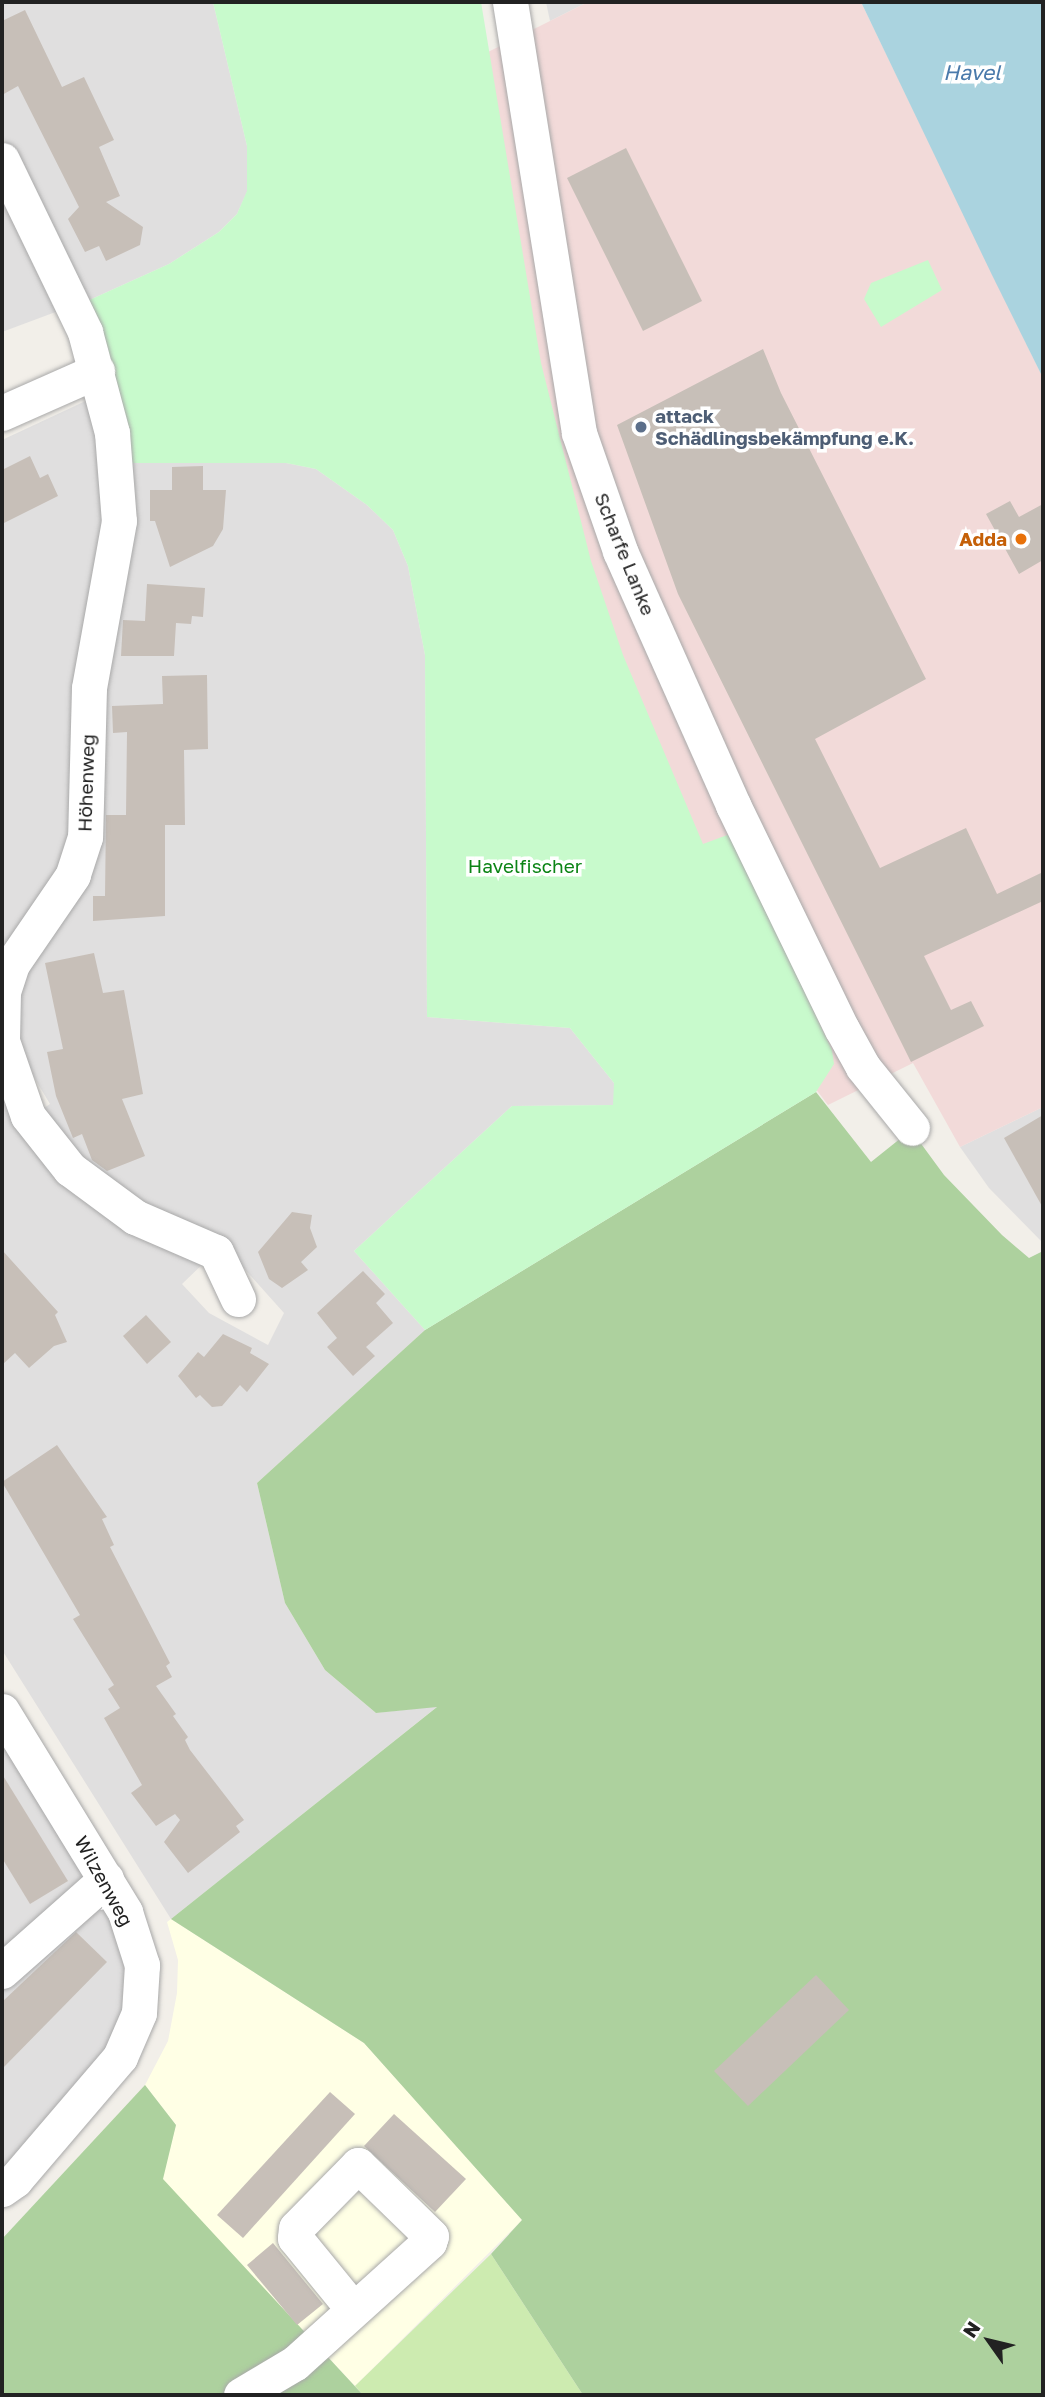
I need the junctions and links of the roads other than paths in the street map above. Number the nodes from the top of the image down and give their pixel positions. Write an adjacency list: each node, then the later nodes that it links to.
1 (510, 2): 5 (street, Scharfe Lanke)
2 (2, 160): 3 (street, Höhenweg)
3 (97, 372): 4 (street); 6 (street, Höhenweg)
4 (2, 414)
5 (912, 1128)
6 (238, 1299)
7 (2, 1711): 8 (street, Wilzenweg)
8 (106, 1879): 9 (street); 10 (street, Wilzenweg)
9 (2, 1971)
10 (2, 2189)
11 (353, 2309): 12 (street)
12 (241, 2395)

